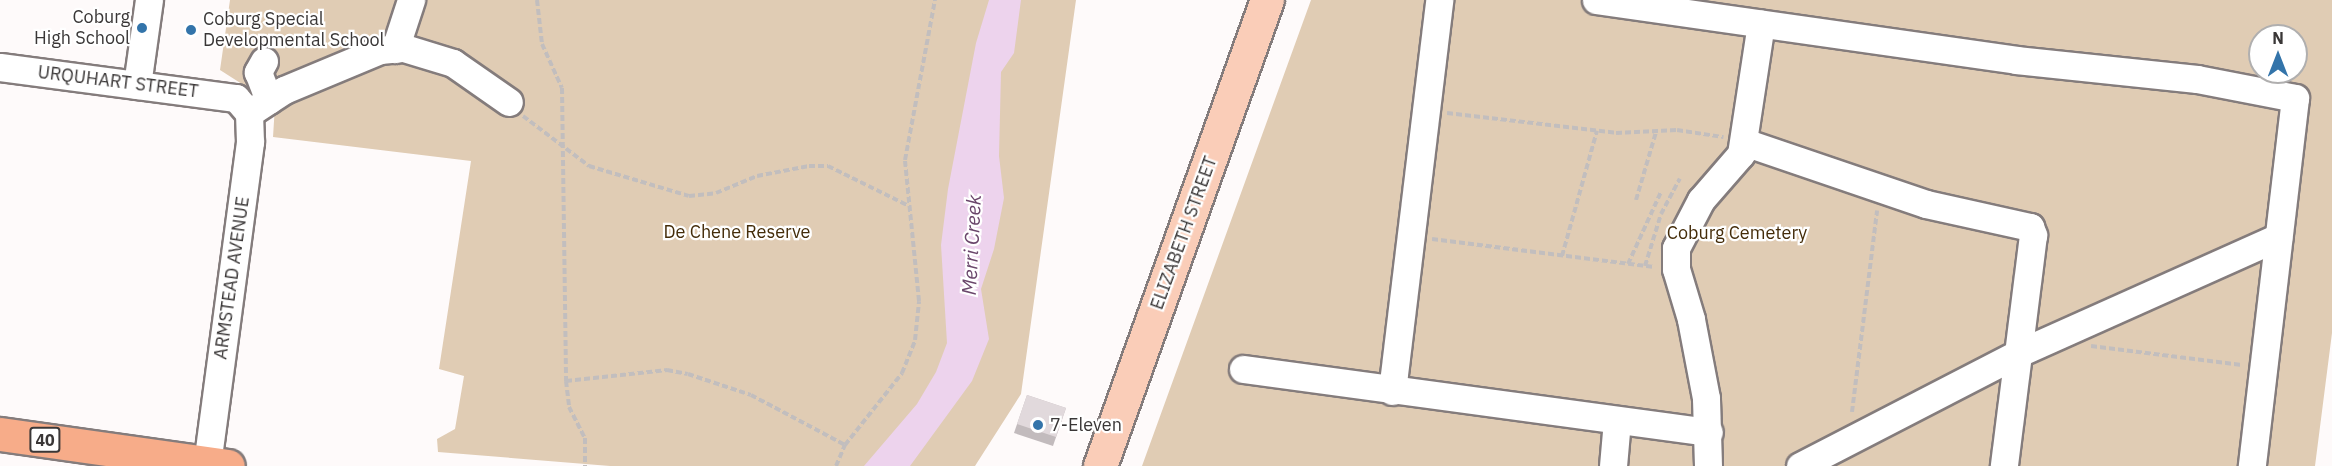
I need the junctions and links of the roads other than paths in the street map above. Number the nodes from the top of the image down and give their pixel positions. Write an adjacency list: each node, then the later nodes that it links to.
1 (149, 0): 10 (street)
2 (411, 0): 7 (street)
3 (1267, 0): 22 (main road, ELIZABETH STREET)
4 (1439, 0): 17 (street)
5 (1596, 0): 6 (street)
6 (1761, 24): 13 (street); 14 (street)
7 (395, 49): 11 (street); 12 (street)
8 (264, 61): 12 (street, ARMSTEAD AVENUE)
9 (0, 67): 10 (street, URQUHART STREET)
10 (137, 85): 12 (street, URQUHART STREET)
11 (509, 102)
12 (251, 104): 21 (street, ARMSTEAD AVENUE)
13 (1743, 143): 15 (street); 19 (street)
14 (2278, 237): 15 (street); 27 (street)
15 (2019, 353): 25 (street); 26 (street)
16 (1243, 369): 17 (street)
17 (1392, 391): 18 (street)
18 (1617, 420): 19 (street); 23 (street)
19 (1709, 432): 24 (street)
20 (0, 434): 21 (highway, 40)
21 (218, 465)
22 (1100, 466)
23 (1613, 466)
24 (1708, 466)
25 (1800, 466)
26 (2004, 466)
27 (2252, 466)

